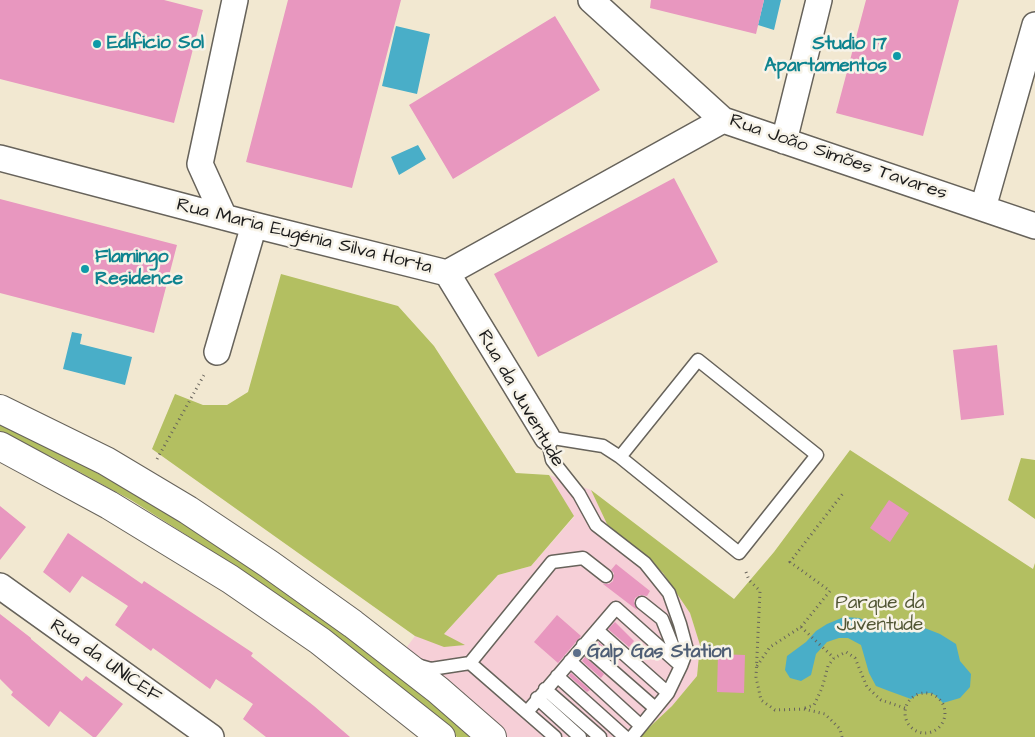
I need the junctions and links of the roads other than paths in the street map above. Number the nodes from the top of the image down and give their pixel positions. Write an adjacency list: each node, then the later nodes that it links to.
1 (235, 0): 9 (street)
2 (591, 0): 5 (street, Rua João Simões Tavares)
3 (819, 0): 6 (street)
4 (1035, 25): 8 (street)
5 (723, 120): 6 (street, Rua João Simões Tavares); 12 (street, Rua Maria Eugénia Silva Horta)
6 (784, 141): 8 (street, Rua João Simões Tavares)
7 (0, 158): 9 (street, Rua Maria Eugénia Silva Horta)
8 (983, 208): 11 (street, Rua João Simões Tavares)
9 (224, 217): 10 (street, Rua Maria Eugénia Silva Horta)
10 (254, 225): 12 (street, Rua Maria Eugénia Silva Horta); 13 (street)
11 (1035, 226)
12 (446, 273): 15 (street, Rua da Juventude)
13 (217, 352)
14 (0, 409): 23 (main road)
15 (546, 437): 17 (lane); 26 (lane, Rua da Juventude)
16 (0, 446): 34 (main road)
17 (620, 457): 17 (lane)
18 (606, 576): 25 (lane)
19 (0, 586): 33 (street, Rua da UNICEF)
20 (642, 603): 26 (lane)
21 (597, 630): 22 (lane); 26 (lane); 29 (lane)
22 (583, 645): 24 (lane); 30 (lane)
23 (398, 659): 25 (lane); 35 (main road)
24 (570, 661): 27 (lane); 32 (lane)
25 (470, 663): 31 (lane)
26 (681, 666): 29 (lane, Rua da Juventude)
27 (556, 676): 28 (lane); 39 (lane)
28 (541, 693): 31 (lane); 37 (lane); 38 (lane)
29 (668, 693): 30 (lane, Rua da Juventude)
30 (655, 708): 32 (lane, Rua da Juventude)
31 (527, 712): 36 (lane)
32 (640, 725): 40 (lane, Rua da Juventude)
33 (211, 737)
34 (441, 737)
35 (492, 737)
36 (555, 737)
37 (580, 737)
38 (600, 737)
39 (625, 737)
40 (632, 737)

